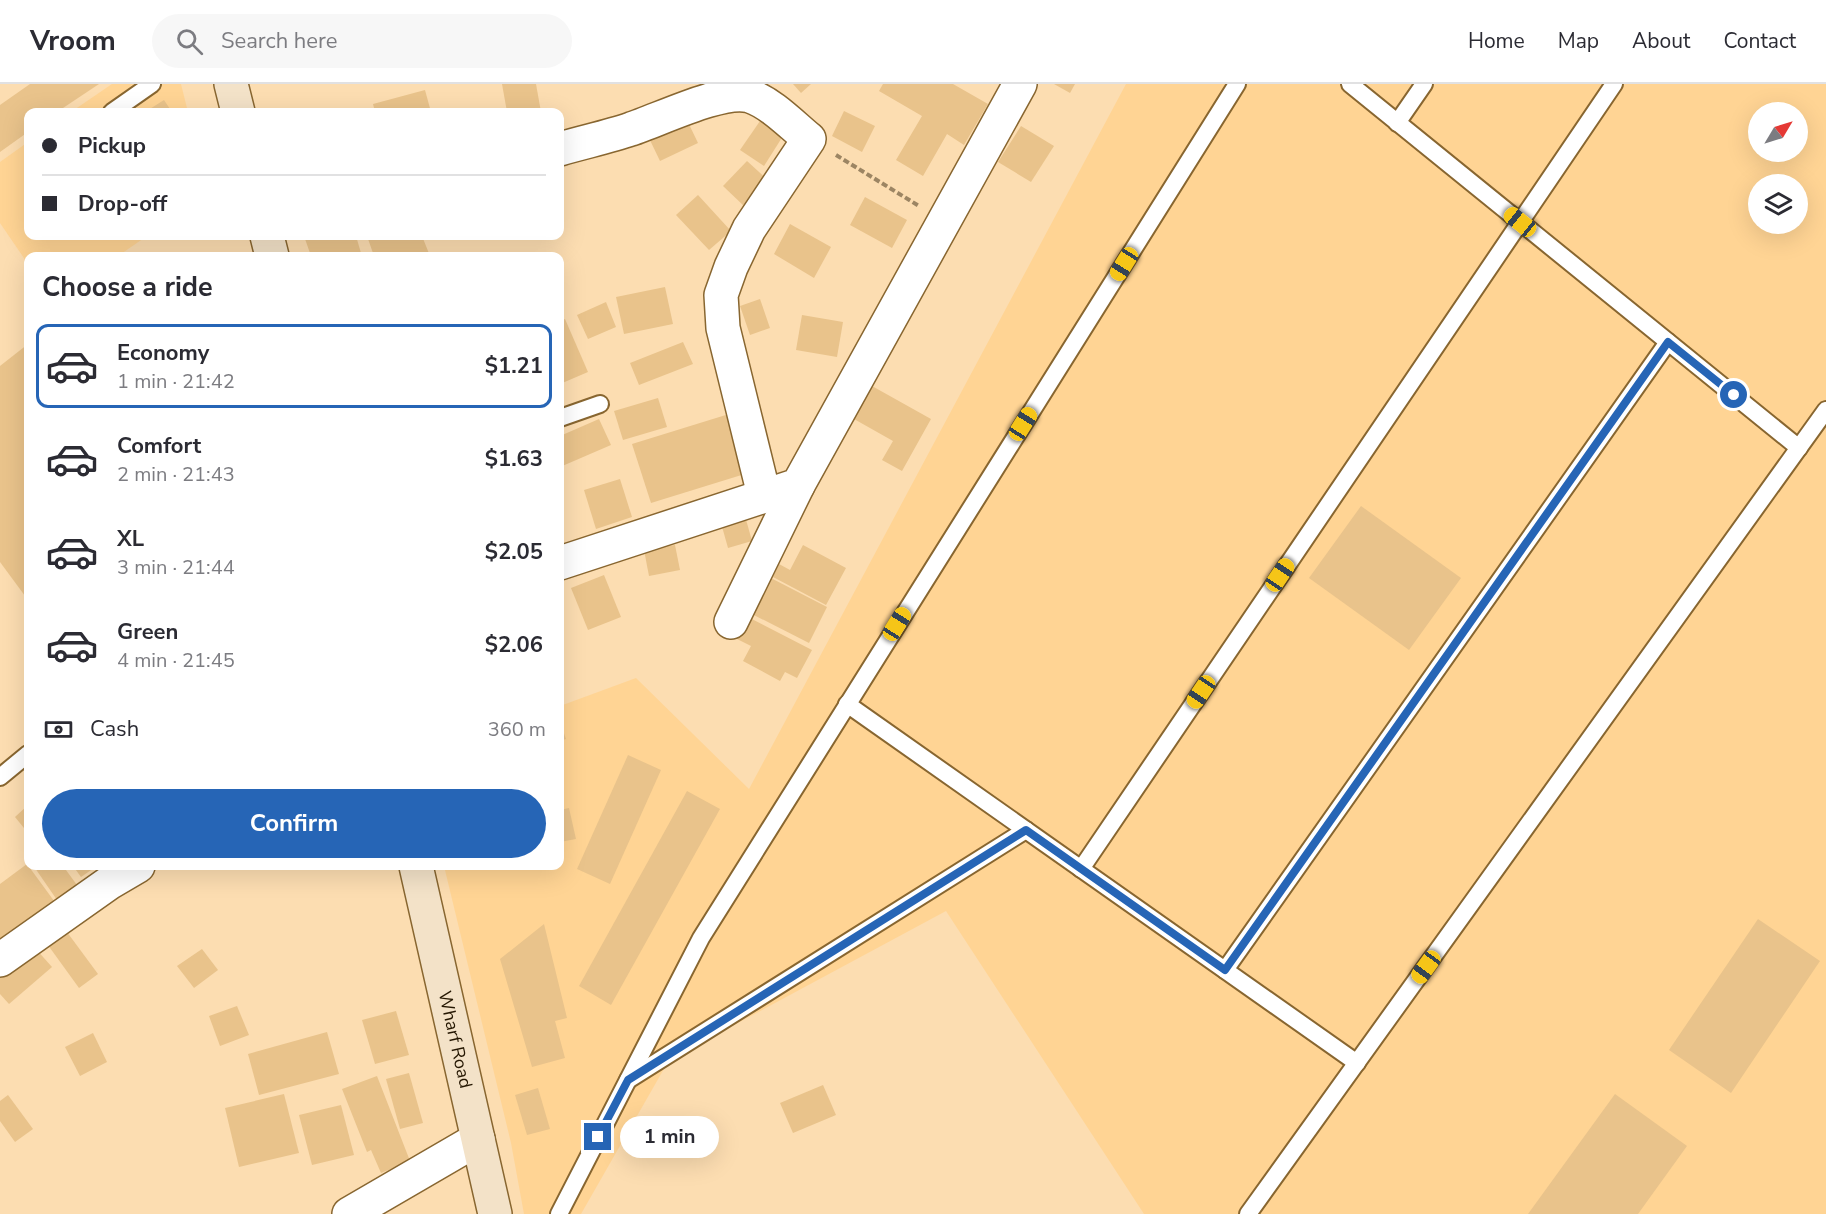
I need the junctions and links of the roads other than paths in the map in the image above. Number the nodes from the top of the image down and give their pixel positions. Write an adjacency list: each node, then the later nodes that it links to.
1 (152, 84): 8 (lane)
2 (1020, 84): 17 (street)
3 (1237, 84): 21 (lane)
4 (1350, 84): 9 (lane)
5 (1424, 84): 9 (lane)
6 (1614, 84): 11 (lane)
7 (722, 92): 10 (street); 18 (street)
8 (118, 108)
9 (1398, 123): 11 (lane)
10 (564, 148)
11 (1520, 222): 12 (lane); 25 (lane)
12 (1668, 342): 16 (lane); 29 (lane)
13 (600, 404): 15 (lane)
14 (1826, 410): 16 (lane)
15 (564, 417)
16 (1799, 448): 30 (lane)
17 (798, 485): 18 (street); 20 (street)
18 (764, 495): 19 (street)
19 (564, 562)
20 (731, 622)
21 (847, 704): 24 (lane); 31 (lane)
22 (24, 757): 23 (lane)
23 (0, 777)
24 (1026, 830): 25 (lane); 31 (lane)
25 (1081, 869): 29 (lane)
26 (132, 870): 28 (street)
27 (417, 870): 32 (main road, Wharf Road)
28 (0, 960)
29 (1225, 970): 30 (lane)
30 (1357, 1063): 36 (lane)
31 (628, 1080): 35 (lane)
32 (478, 1138): 33 (street); 34 (main road, Wharf Road)
33 (349, 1214)
34 (495, 1214)
35 (559, 1214)
36 (1248, 1214)

